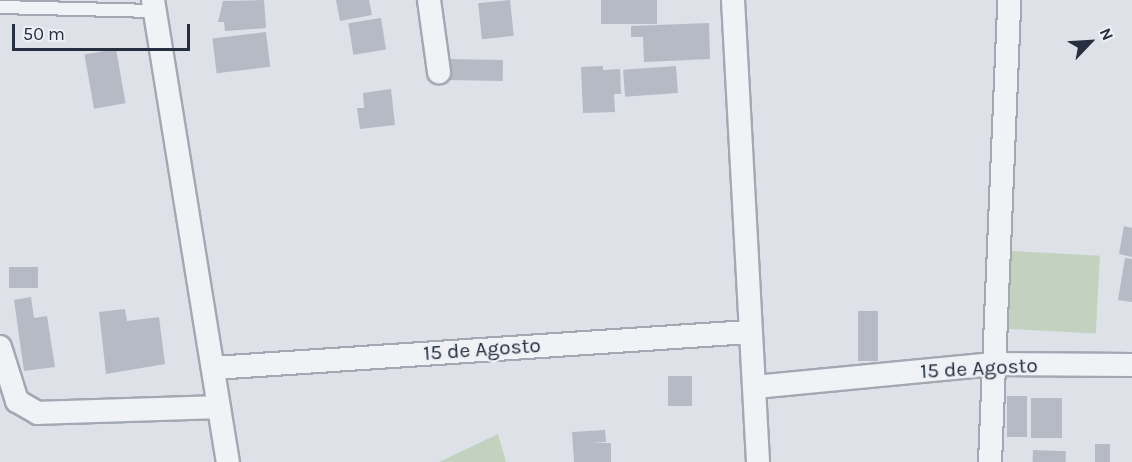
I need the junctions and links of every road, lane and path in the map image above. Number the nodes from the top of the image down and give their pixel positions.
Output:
1 (429, 0) edge
2 (733, 0) edge
3 (1009, 0) edge
4 (154, 6) edge
5 (0, 7) edge
6 (439, 72) dead end
7 (749, 332) junction
8 (0, 347) edge
9 (994, 364) junction
10 (1132, 365) edge
11 (214, 368) junction
12 (755, 387) junction
13 (218, 407) junction
14 (228, 462) edge
15 (758, 462) edge
16 (990, 462) edge

1 - 6 street
2 - 7 street
3 - 9 street
4 - 5 lane
4 - 11 street
7 - 11 street, 15 de Agosto
7 - 12 street
8 - 13 street
9 - 10 street, 15 de Agosto
9 - 12 street, 15 de Agosto
9 - 16 street
11 - 13 street
12 - 15 street
13 - 14 street

